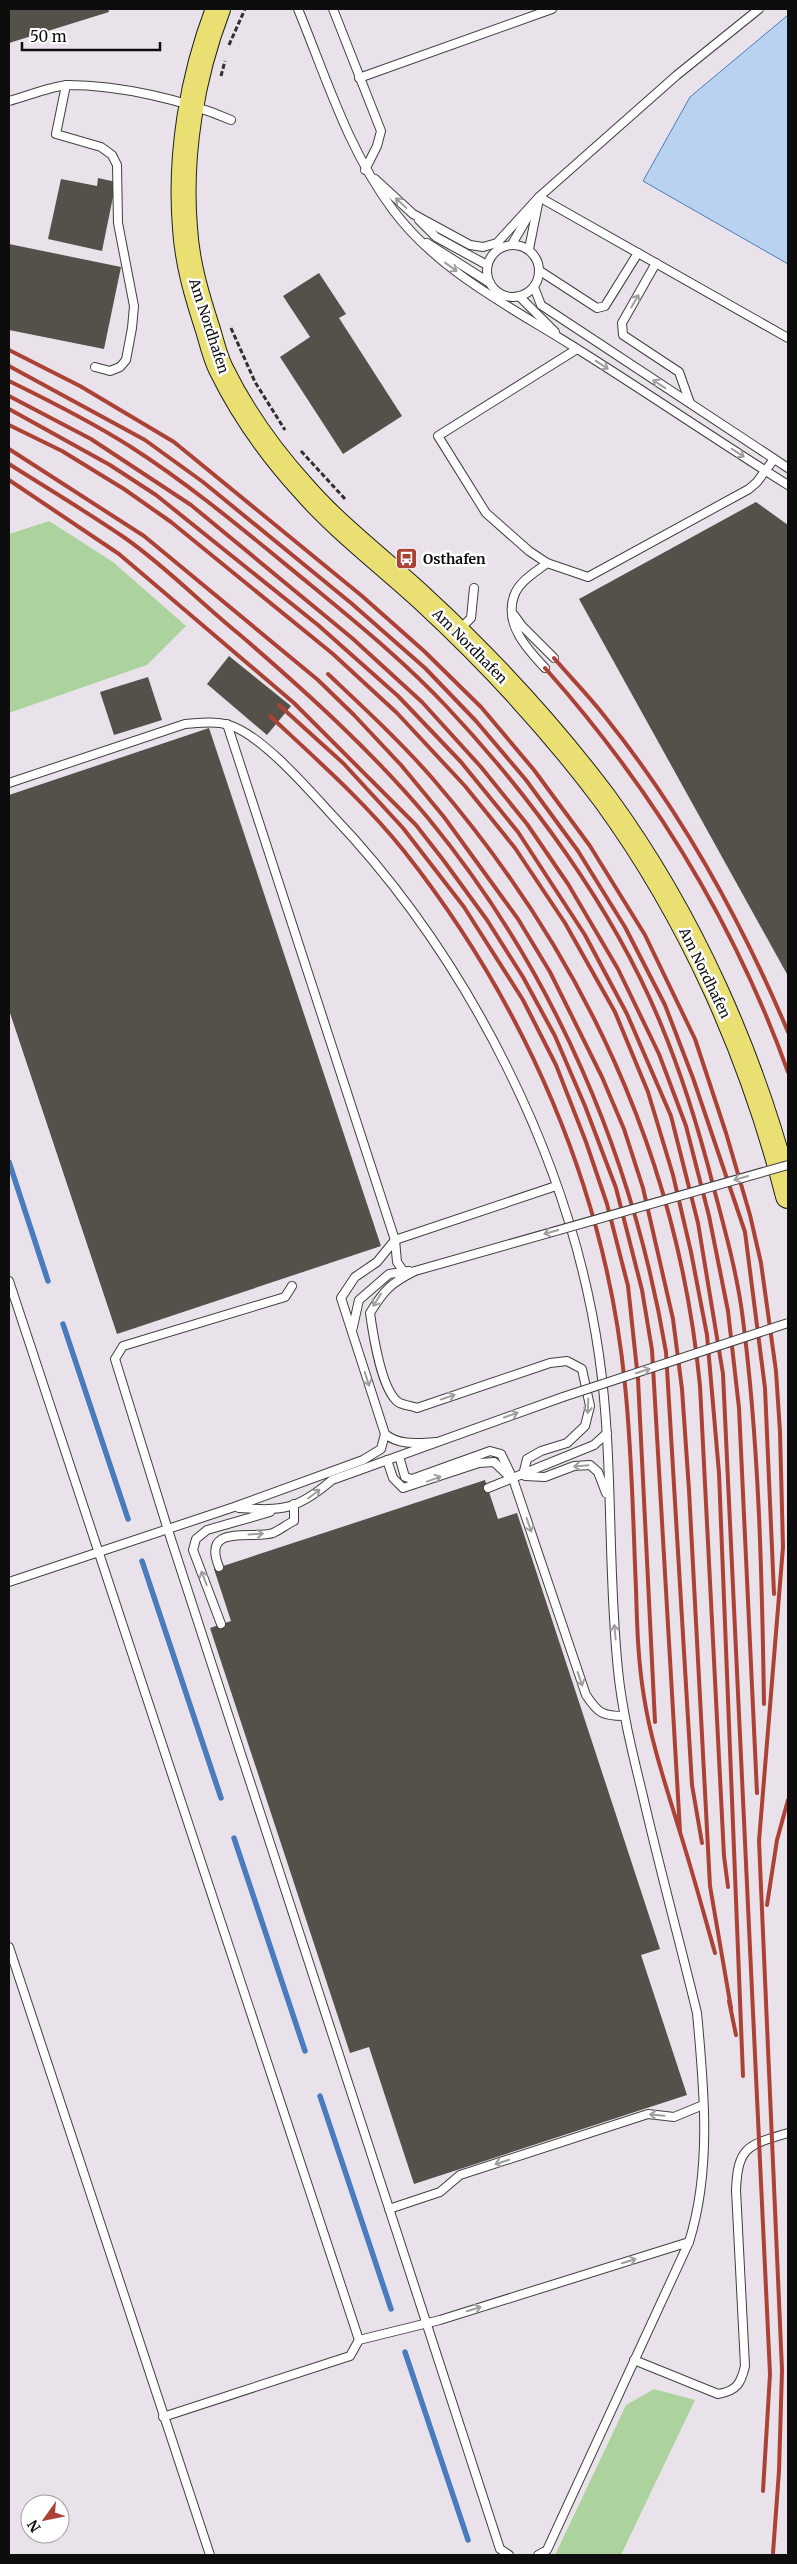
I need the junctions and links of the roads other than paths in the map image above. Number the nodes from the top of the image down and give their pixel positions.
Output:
1 (218, 9) edge
2 (298, 9) edge
3 (333, 9) edge
4 (552, 9) edge
5 (759, 9) edge
6 (359, 78) junction
7 (66, 85) junction
8 (9, 101) edge
9 (191, 106) junction
10 (231, 120) dead end
11 (365, 170) junction
12 (539, 197) junction
13 (413, 214) junction
14 (415, 235) junction
15 (512, 244) junction
16 (528, 249) junction
17 (638, 253) junction
18 (656, 264) junction
19 (487, 265) junction
20 (540, 271) junction
21 (490, 283) junction
22 (534, 287) junction
23 (519, 296) junction
24 (788, 338) edge
25 (563, 340) junction
26 (577, 348) junction
27 (95, 367) dead end
28 (690, 403) junction
29 (774, 459) junction
30 (788, 468) edge
31 (766, 471) junction
32 (788, 485) edge
33 (547, 563) junction
34 (474, 588) dead end
35 (512, 611) junction
36 (456, 632) junction
37 (554, 658) dead end
38 (544, 668) dead end
39 (227, 724) junction
40 (9, 783) edge
41 (788, 1165) edge
42 (556, 1186) junction
43 (788, 1196) edge
44 (395, 1240) junction
45 (415, 1270) junction
46 (404, 1272) junction
47 (9, 1281) edge
48 (292, 1286) dead end
49 (788, 1323) edge
50 (352, 1333) junction
51 (607, 1433) junction
52 (385, 1434) junction
53 (436, 1442) junction
54 (399, 1456) junction
55 (387, 1460) junction
56 (523, 1475) junction
57 (513, 1479) junction
58 (488, 1488) dead end
59 (608, 1499) junction
60 (294, 1504) junction
61 (234, 1508) junction
62 (276, 1510) junction
63 (168, 1530) junction
64 (96, 1552) junction
65 (219, 1567) dead end
66 (9, 1582) edge
67 (221, 1624) dead end
68 (624, 1716) junction
69 (9, 1947) edge
70 (703, 2105) junction
71 (788, 2133) edge
72 (390, 2209) junction
73 (689, 2242) junction
74 (427, 2324) junction
75 (359, 2340) junction
76 (634, 2360) junction
77 (163, 2417) junction
78 (546, 2552) edge
79 (210, 2555) edge
80 (508, 2555) edge
81 (538, 2555) edge

1 - 9 main road, Am Nordhafen
2 - 11 lane
3 - 6 lane
4 - 6 lane
5 - 12 lane
6 - 11 lane
7 - 8 lane
7 - 9 lane
7 - 27 lane
9 - 10 lane
9 - 36 main road, Am Nordhafen
13 -> 11 lane
11 - 14 lane
12 - 13 lane
12 - 15 lane
12 - 16 lane
12 - 17 lane
13 - 19 lane
14 - 21 lane
14 -> 25 lane
15 - 16 lane
15 - 19 lane
16 - 20 lane
17 - 18 lane
17 - 20 lane
18 - 24 lane
28 -> 18 lane
19 - 21 lane
20 - 22 lane
21 - 23 lane
22 - 23 lane
28 -> 22 lane
23 - 25 lane
25 - 26 lane
26 -> 31 lane
26 - 33 lane
28 - 29 lane
29 - 30 lane
29 - 31 lane
31 - 32 lane
31 - 33 lane
33 - 35 lane
34 - 36 lane
35 - 37 lane
35 - 38 lane
36 - 43 main road, Am Nordhafen
39 - 40 lane
39 - 42 lane
39 - 44 lane
41 -> 45 lane, bridge
42 - 44 lane
42 - 51 lane
44 - 46 lane
44 - 50 lane
45 - 46 lane
45 -> 56 lane
46 - 50 lane
47 - 64 lane
48 - 63 lane
53 -> 49 lane, bridge
50 -> 52 lane
51 - 56 lane
51 - 59 lane
52 - 53 lane
52 - 61 lane
53 - 54 lane
54 - 55 lane
54 - 57 lane
55 -> 57 lane
60 -> 55 lane
56 - 57 lane
59 -> 56 lane
57 - 58 lane
57 -> 68 lane
68 -> 59 lane
60 - 62 lane
65 -> 60 lane
61 - 62 lane
61 - 63 lane
67 -> 62 lane
63 - 64 lane
63 - 72 lane
64 - 66 lane
64 - 75 lane
68 - 70 lane
69 - 77 lane
70 -> 72 lane
70 - 73 lane
71 - 76 lane
72 - 74 lane
74 -> 73 lane
73 - 76 lane
74 - 75 lane
74 - 80 lane
75 - 77 lane
76 - 78 lane
77 - 79 lane
78 - 81 lane

